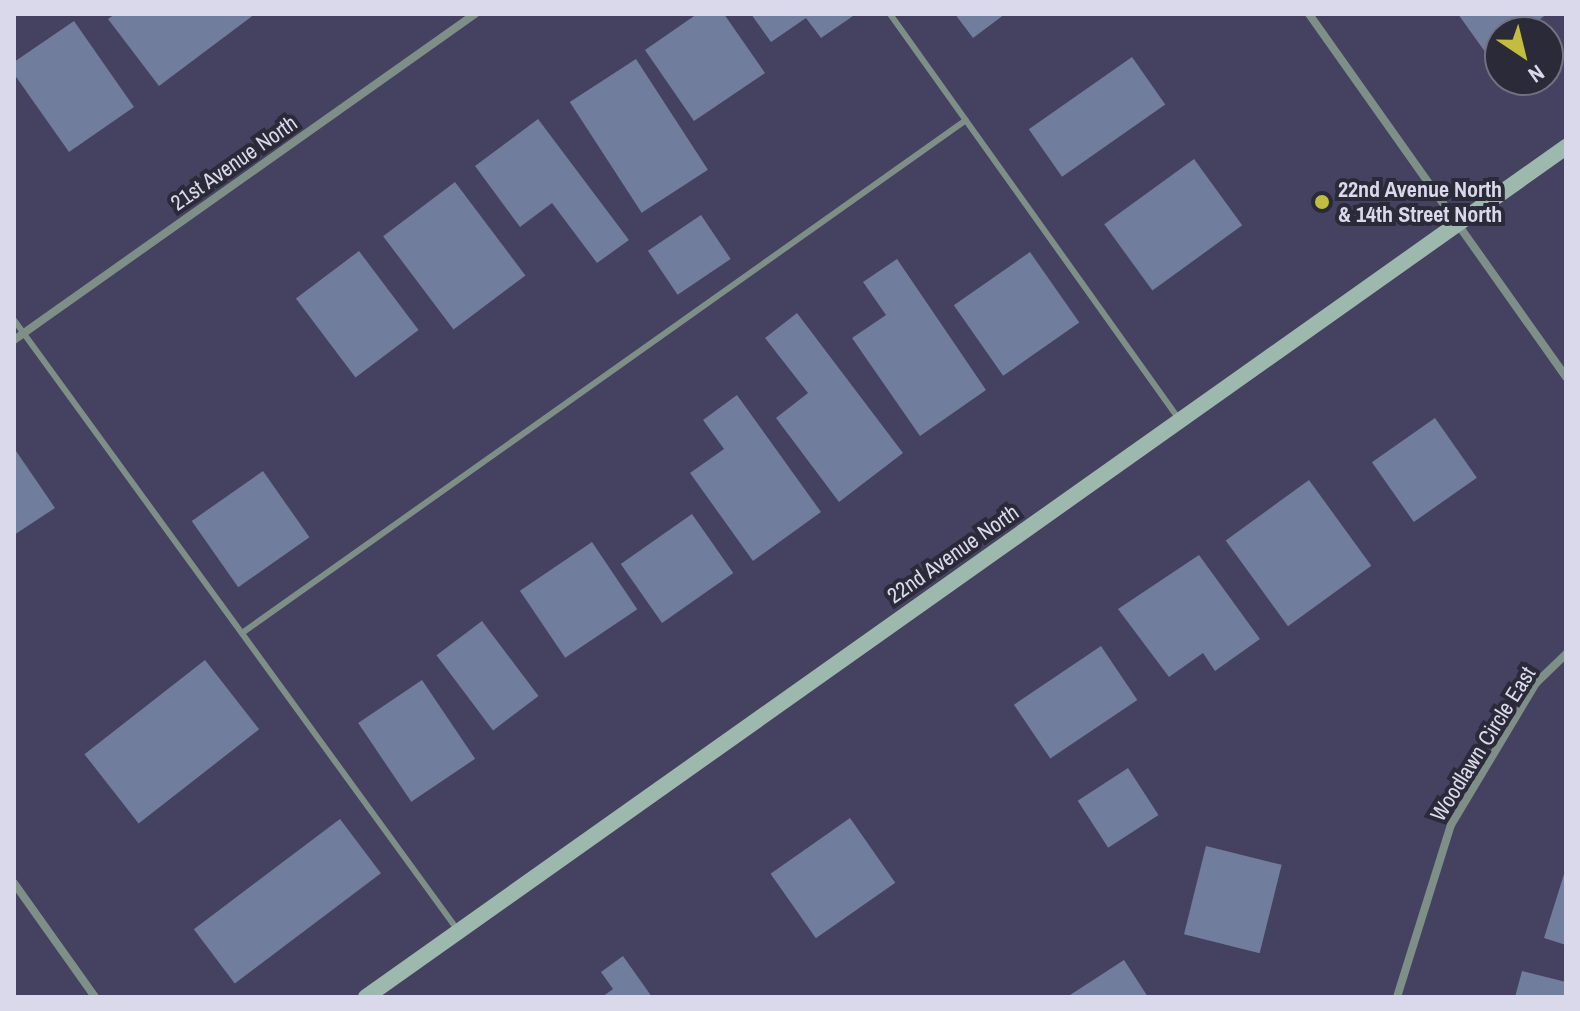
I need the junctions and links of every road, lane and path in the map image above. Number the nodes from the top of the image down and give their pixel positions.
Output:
1 (475, 14) edge
2 (890, 14) edge
3 (1309, 14) edge
4 (966, 120) junction
5 (1566, 147) edge
6 (1458, 224) junction
7 (14, 320) edge
8 (24, 334) junction
9 (14, 340) edge
10 (1566, 377) edge
11 (1180, 420) junction
12 (242, 633) junction
13 (1566, 654) edge
14 (14, 883) edge
15 (459, 931) junction
16 (95, 997) edge
17 (366, 997) edge
18 (1397, 997) edge

1 - 8 street, 21st Avenue North
2 - 4 lane
3 - 6 street
4 - 11 lane
4 - 12 lane
5 - 6 main road, 22nd Avenue North
6 - 10 street
6 - 11 main road, 22nd Avenue North
7 - 8 lane
8 - 9 street, 21st Avenue North
8 - 12 lane
11 - 15 main road, 22nd Avenue North
12 - 15 lane
13 - 18 street, Woodlawn Circle East
14 - 16 street
15 - 17 main road, 22nd Avenue North

